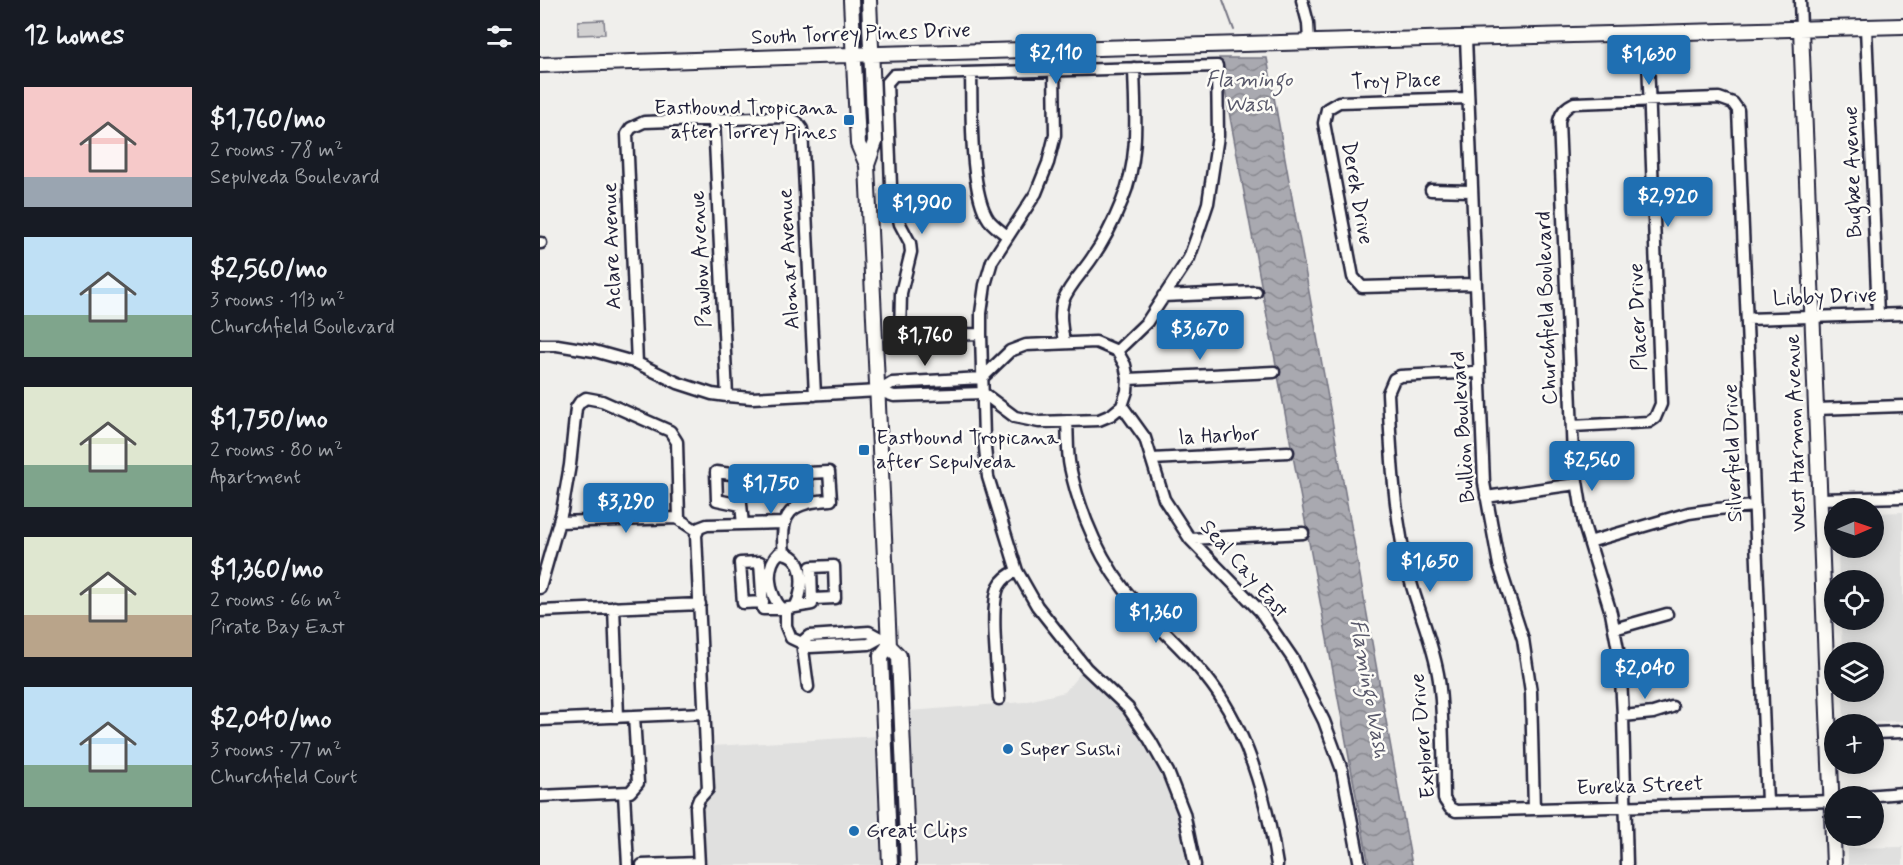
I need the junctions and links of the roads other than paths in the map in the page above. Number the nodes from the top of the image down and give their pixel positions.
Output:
1 (851, 0) edge
2 (869, 0) edge
3 (1302, 0) edge
4 (1800, 0) edge
5 (1903, 26) edge
6 (1866, 27) junction
7 (1801, 29) junction
8 (1647, 33) junction
9 (1466, 38) junction
10 (1309, 42) junction
11 (871, 54) junction
12 (854, 55) junction
13 (540, 65) edge
14 (1134, 68) junction
15 (1054, 70) junction
16 (971, 73) junction
17 (1467, 98) junction
18 (1649, 100) junction
19 (1327, 109) joint
20 (714, 120) junction
21 (867, 165) junction
22 (1431, 190) dead end
23 (1471, 191) junction
24 (1006, 236) junction
25 (1474, 284) junction
26 (1256, 292) dead end
27 (1163, 296) junction
28 (1903, 314) edge
29 (1878, 315) junction
30 (1813, 317) junction
31 (1747, 319) junction
32 (981, 334) junction
33 (1064, 342) junction
34 (540, 345) edge
35 (1118, 351) junction
36 (637, 363) junction
37 (1274, 372) dead end
38 (1478, 372) junction
39 (1128, 379) junction
40 (982, 386) junction
41 (879, 391) junction
42 (815, 395) junction
43 (727, 396) junction
44 (1122, 406) junction
45 (1903, 406) edge
46 (1816, 409) junction
47 (1067, 421) junction
48 (1572, 426) junction
49 (1288, 452) dead end
50 (1152, 459) junction
51 (1576, 484) junction
52 (1903, 497) edge
53 (1486, 498) junction
54 (1820, 499) junction
55 (808, 502) dead end
56 (741, 505) dead end
57 (1755, 506) junction
58 (679, 519) junction
59 (559, 522) junction
60 (783, 523) junction
61 (743, 524) junction
62 (698, 531) junction
63 (1303, 533) dead end
64 (1190, 540) junction
65 (1589, 542) junction
66 (784, 553) junction
67 (1017, 571) junction
68 (540, 588) edge
69 (813, 599) dead end
70 (763, 602) dead end
71 (700, 604) junction
72 (614, 607) junction
73 (787, 609) junction
74 (540, 611) edge
75 (1667, 614) dead end
76 (1614, 629) junction
77 (886, 641) junction
78 (802, 642) junction
79 (808, 687) dead end
80 (883, 694) junction
81 (999, 699) dead end
82 (1672, 707) dead end
83 (705, 713) junction
84 (1831, 714) edge
85 (634, 716) junction
86 (1623, 716) junction
87 (618, 717) junction
88 (540, 720) edge
89 (1903, 732) edge
90 (1884, 733) edge
91 (904, 766) junction
92 (624, 793) junction
93 (1903, 793) edge
94 (1884, 794) edge
95 (540, 796) edge
96 (1824, 801) edge
97 (1767, 802) junction
98 (1625, 806) junction
99 (1450, 808) joint
100 (1534, 809) junction
101 (1834, 846) edge
102 (698, 864) edge
103 (628, 865) edge
104 (642, 865) edge
105 (890, 865) edge
106 (908, 865) edge
107 (1195, 865) edge
108 (1277, 865) edge
109 (1360, 865) edge
110 (1627, 865) edge
111 (1834, 865) edge

1 - 12 main road
2 - 11 main road
3 - 10 street
4 - 7 street, West Harmon Avenue
5 - 6 main road, South Torrey Pines Drive
6 - 7 main road, South Torrey Pines Drive
6 - 29 street, Bugbee Avenue
7 - 8 main road, South Torrey Pines Drive
7 - 30 main road, West Harmon Avenue
8 - 9 main road, South Torrey Pines Drive
8 - 18 street, Placer Drive
9 - 10 main road, South Torrey Pines Drive
9 - 17 street, Bullion Boulevard
10 - 11 main road, South Torrey Pines Drive
11 - 12 main road, South Torrey Pines Drive
11 - 21 main road
12 - 13 main road, South Torrey Pines Drive
12 - 21 main road
14 - 15 street
14 - 27 street
14 - 33 street
15 - 16 street
15 - 24 street
16 - 24 street
16 - 32 street
17 - 19 street, Troy Place
17 - 23 street, Bullion Boulevard
18 - 31 street, Silverfield Drive
18 - 48 street, Placer Drive
18 - 48 street, Churchfield Boulevard
19 - 25 street, Derek Drive
20 - 36 street, Aclare Avenue
20 - 42 street, Alomar Avenue
20 - 43 street, Pawlow Avenue
21 - 41 main road
22 - 23 street
23 - 25 street, Bullion Boulevard
24 - 32 street
25 - 38 street, Bullion Boulevard
26 - 27 street
27 - 35 street
28 - 29 street, Libby Drive
29 - 30 street, Libby Drive
30 - 31 street, Libby Drive
30 - 46 main road, West Harmon Avenue
31 - 57 street, Silverfield Drive
32 - 40 street
33 - 35 street
33 - 40 street
34 - 36 street
35 - 39 street
36 - 43 street
37 - 39 street
38 - 53 street, Bullion Boulevard
38 - 99 street, Explorer Drive
39 - 44 street
40 - 41 street
40 - 47 street
40 - 67 street
41 - 42 street
41 - 77 main road
42 - 43 street
44 - 47 street
44 - 50 street, Seal Cay East
45 - 46 street
46 - 54 main road, West Harmon Avenue
47 - 108 street
48 - 51 street, Churchfield Boulevard
49 - 50 street, la Harbor
50 - 64 street, Seal Cay East
51 - 53 street
51 - 65 street, Churchfield Boulevard
52 - 54 street
53 - 100 street, Bullion Boulevard
54 - 84 main road, West Harmon Avenue
55 - 60 street
56 - 61 street
57 - 65 street
57 - 97 street, Silverfield Drive
58 - 59 street
58 - 59 street
58 - 62 street
59 - 68 street
60 - 61 street
60 - 66 street
61 - 62 street
62 - 71 street
63 - 64 street
64 - 109 street, Seal Cay East
65 - 76 street, Churchfield Boulevard
66 - 73 street
66 - 73 street
67 - 81 street
67 - 107 street
69 - 73 street
70 - 73 street
71 - 72 street
71 - 83 street
72 - 74 street
72 - 87 street
73 - 78 street
75 - 76 street
76 - 86 street, Churchfield Boulevard
77 - 78 street
77 - 80 main road
77 - 91 main road
78 - 79 street
80 - 91 main road
80 - 105 main road
82 - 86 street
83 - 85 street
83 - 102 street
85 - 87 street
85 - 92 street
86 - 98 street, Churchfield Boulevard
87 - 88 street
89 - 90 street
91 - 106 main road
92 - 95 street
92 - 103 street
93 - 94 street
96 - 97 street, Eureka Street
97 - 98 street, Eureka Street
98 - 100 street, Eureka Street
98 - 110 street, Churchfield Boulevard
99 - 100 street, Eureka Street
101 - 111 main road, West Harmon Avenue
102 - 104 street

